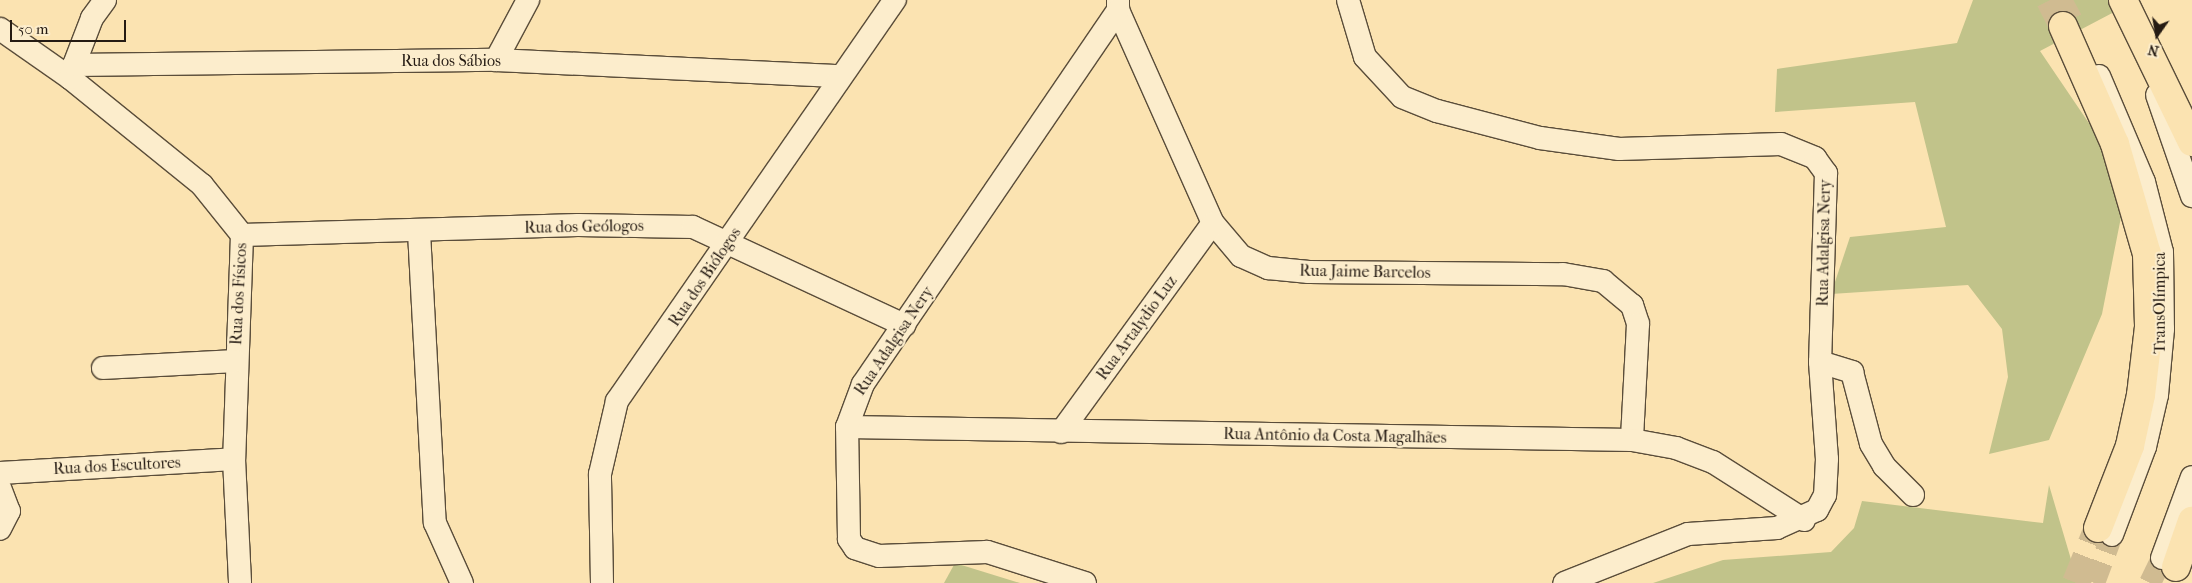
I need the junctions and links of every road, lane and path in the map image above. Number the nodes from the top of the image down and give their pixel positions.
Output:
1 (105, 0) edge
2 (528, 0) edge
3 (896, 0) edge
4 (1348, 0) edge
5 (2117, 3) edge
6 (1118, 5) edge
7 (2067, 23) tunnel mouth
8 (0, 29) edge
9 (496, 60) junction
10 (72, 72) junction
11 (841, 76) junction
12 (2192, 142) edge
13 (2192, 196) edge
14 (1213, 224) junction
15 (419, 232) junction
16 (242, 235) junction
17 (730, 241) junction
18 (904, 325) junction
19 (235, 361) junction
20 (1820, 362) junction
21 (103, 368) dead end
22 (847, 427) junction
23 (1061, 432) junction
24 (1632, 440) junction
25 (234, 459) junction
26 (0, 473) edge
27 (2192, 477) edge
28 (0, 488) edge
29 (1913, 495) dead end
30 (1804, 520) junction
31 (2192, 520) edge
32 (0, 529) edge
33 (2105, 531) tunnel mouth
34 (2169, 562) joint
35 (240, 583) edge
36 (462, 583) edge
37 (602, 583) edge
38 (1085, 583) edge
39 (1564, 583) edge

1 - 10 street
2 - 9 street
3 - 11 street, Rua dos Biólogos
4 - 20 street, Rua Adalgisa Nery
5 - 12 highway
5 - 13 street
6 - 14 street, Rua Jaime Barcelos
6 - 18 street, Rua Adalgisa Nery
7 - 33 highway, TransOlímpica
8 - 10 street, Rua dos Físicos
9 - 10 street, Rua dos Sábios
9 - 11 street, Rua dos Sábios
10 - 16 street, Rua dos Físicos
11 - 17 street, Rua dos Biólogos
14 - 23 street, Rua Artalydio Luz
14 - 24 street, Rua Jaime Barcelos
15 - 16 street, Rua dos Geólogos
15 - 17 street, Rua dos Geólogos
15 - 36 street
16 - 19 street, Rua dos Físicos
17 - 18 street, Rua dos Geólogos
17 - 37 street, Rua dos Biólogos
18 - 22 street, Rua Adalgisa Nery
19 - 21 street
19 - 25 street, Rua dos Físicos
20 - 29 street
20 - 30 street, Rua Adalgisa Nery
22 - 23 street, Rua Antônio da Costa Magalhães
22 - 38 street, Rua Adalgisa Nery
23 - 24 street, Rua Antônio da Costa Magalhães
24 - 30 street, Rua Antônio da Costa Magalhães
25 - 26 street, Rua dos Escultores
25 - 35 street, Rua dos Físicos
27 - 34 street
28 - 32 street
30 - 39 street
31 - 34 highway

